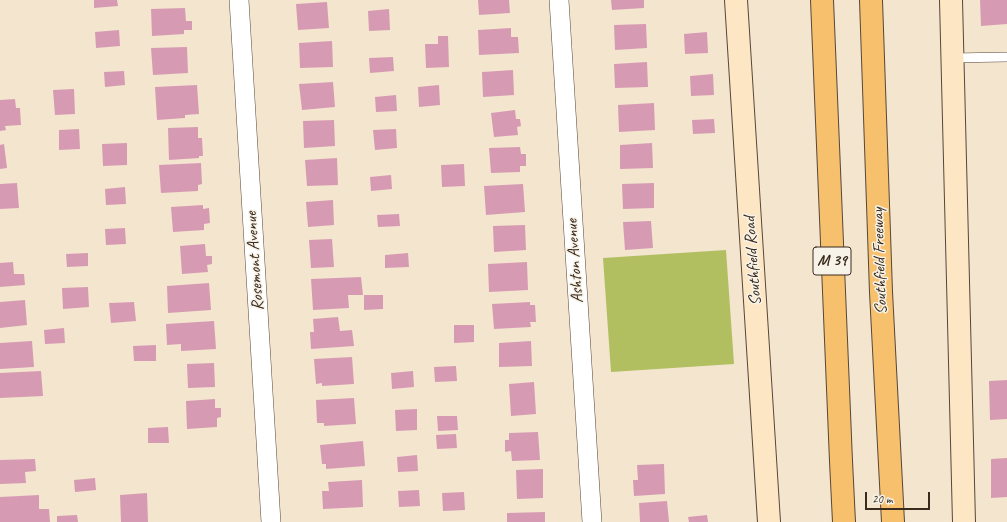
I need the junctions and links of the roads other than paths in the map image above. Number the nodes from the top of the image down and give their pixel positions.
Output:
1 (239, 0) edge
2 (559, 0) edge
3 (736, 0) edge
4 (822, 0) edge
5 (871, 0) edge
6 (951, 0) edge
7 (1007, 57) edge
8 (952, 58) junction
9 (271, 522) edge
10 (592, 522) edge
11 (769, 522) edge
12 (844, 522) edge
13 (893, 522) edge
14 (964, 522) edge

1 - 9 street, Rosemont Avenue
2 - 10 street, Ashton Avenue
3 - 11 main road, Southfield Road
4 - 12 highway, M 39
5 - 13 highway, Southfield Freeway
6 - 8 main road
7 - 8 lane
8 - 14 main road

